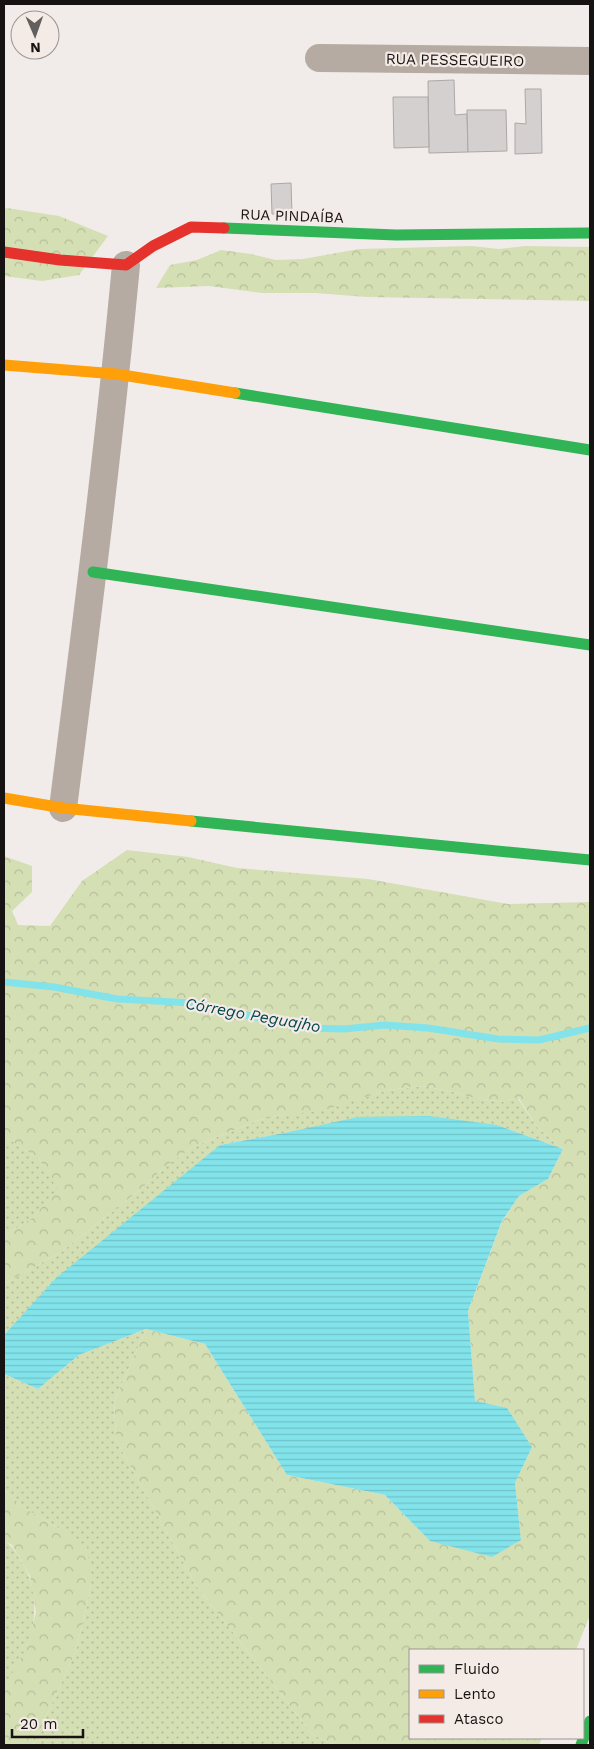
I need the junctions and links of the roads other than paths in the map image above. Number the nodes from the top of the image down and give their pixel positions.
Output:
1 (319, 58) dead end
2 (590, 62) edge
3 (590, 233) edge
4 (4, 252) edge
5 (126, 265) junction
6 (4, 365) edge
7 (116, 374) junction
8 (590, 450) edge
9 (93, 572) junction
10 (590, 645) edge
11 (4, 798) edge
12 (63, 808) junction
13 (590, 860) edge
14 (590, 1721) edge
15 (584, 1737) edge

1 - 2 street, RUA PESSEGUEIRO
3 - 5 street, RUA PINDAÍBA
4 - 5 street
5 - 7 street
6 - 7 street
7 - 8 street
7 - 9 street
9 - 10 street
9 - 12 street
11 - 12 street
12 - 13 street
14 - 15 street

